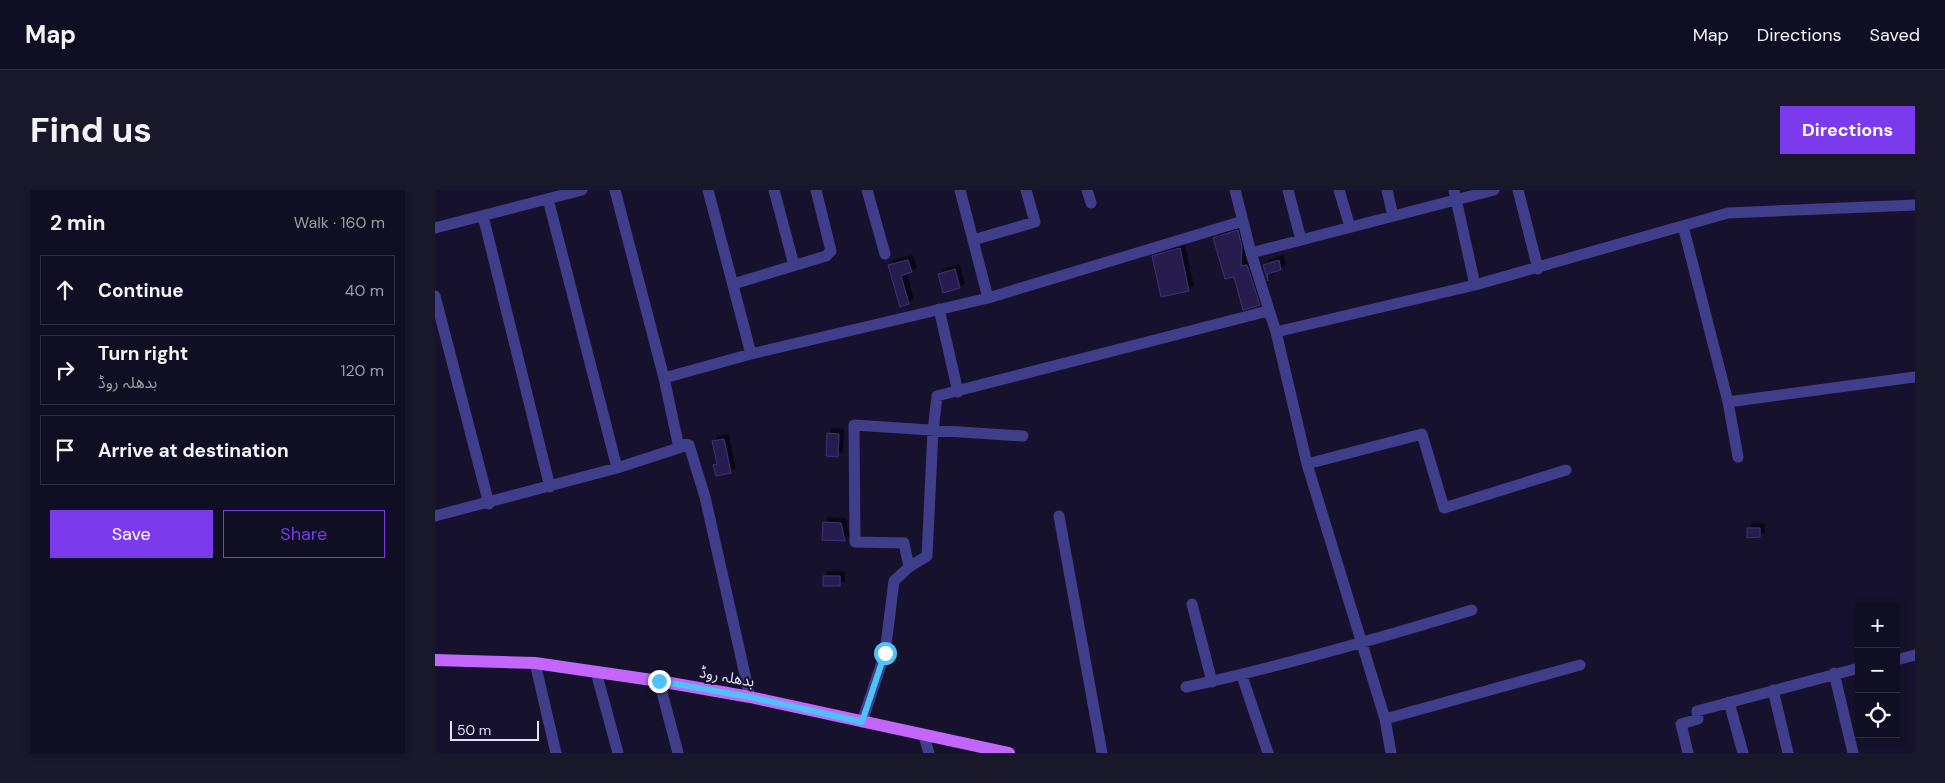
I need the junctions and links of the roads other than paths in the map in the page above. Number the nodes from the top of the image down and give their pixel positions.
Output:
1 (582, 190) edge
2 (615, 190) edge
3 (708, 190) edge
4 (774, 190) edge
5 (816, 190) edge
6 (867, 190) edge
7 (960, 190) edge
8 (1026, 190) edge
9 (1087, 190) edge
10 (1235, 190) edge
11 (1288, 190) edge
12 (1339, 190) edge
13 (1387, 190) edge
14 (1494, 190) edge
15 (1518, 190) edge
16 (1455, 195) edge
17 (548, 199) junction
18 (1091, 203) dead end
19 (1915, 205) edge
20 (483, 216) junction
21 (1393, 216) junction
22 (1243, 221) junction
23 (1683, 226) junction
24 (1350, 227) junction
25 (435, 228) edge
26 (973, 240) junction
27 (1301, 240) junction
28 (1251, 253) junction
29 (885, 254) dead end
30 (794, 265) junction
31 (1538, 268) junction
32 (733, 284) junction
33 (1475, 285) junction
34 (435, 296) edge
35 (988, 298) junction
36 (939, 309) junction
37 (1268, 311) junction
38 (1276, 332) junction
39 (751, 354) junction
40 (1915, 377) edge
41 (664, 378) junction
42 (958, 392) junction
43 (1728, 402) junction
44 (933, 431) junction
45 (1023, 436) dead end
46 (689, 445) junction
47 (1738, 457) dead end
48 (1307, 464) junction
49 (617, 468) junction
50 (1566, 470) dead end
51 (550, 487) junction
52 (489, 504) junction
53 (435, 516) edge
54 (1059, 516) dead end
55 (909, 567) junction
56 (1192, 604) dead end
57 (1472, 610) dead end
58 (1362, 644) junction
59 (1915, 655) edge
60 (1900, 659) edge
61 (435, 660) edge
62 (535, 663) junction
63 (1580, 664) dead end
64 (1855, 669) edge
65 (596, 672) junction
66 (1834, 673) junction
67 (1242, 676) junction
68 (659, 681) junction
69 (1212, 682) junction
70 (1186, 687) dead end
71 (1773, 690) junction
72 (750, 697) junction
73 (1729, 702) junction
74 (1385, 719) junction
75 (862, 722) junction
76 (925, 736) junction
77 (556, 753) edge
78 (618, 753) edge
79 (677, 753) edge
80 (929, 753) edge
81 (1009, 753) edge
82 (1102, 753) edge
83 (1268, 753) edge
84 (1391, 753) edge
85 (1689, 753) edge
86 (1743, 753) edge
87 (1788, 753) edge
88 (1853, 753) edge

1 - 17 street
2 - 41 street
3 - 32 street
4 - 30 street
5 - 30 street
6 - 29 street
7 - 26 street
8 - 26 street
9 - 18 street
10 - 22 street
11 - 27 street
12 - 24 street
13 - 21 street
14 - 16 street
15 - 31 street
16 - 21 street
16 - 33 street
17 - 20 street
17 - 49 street
19 - 23 street
20 - 25 street
20 - 51 street
21 - 24 street
22 - 28 street
22 - 35 street
23 - 31 street
23 - 43 street
24 - 27 street
26 - 35 street
27 - 28 street
28 - 37 street
30 - 32 street
31 - 33 street
32 - 39 street
33 - 38 street
34 - 52 street
35 - 36 street
36 - 39 street
36 - 42 street
37 - 38 street
37 - 42 street
38 - 48 street
39 - 41 street
40 - 43 street
41 - 46 street
42 - 44 street
43 - 47 street
44 - 45 street
44 - 55 street
44 - 55 street
46 - 49 street
46 - 72 street
48 - 50 street
48 - 58 street
49 - 51 street
51 - 52 street
52 - 53 street
54 - 82 street
55 - 75 street
56 - 69 street
57 - 58 street
58 - 67 street
58 - 74 street
59 - 60 street
61 - 62 main road, بدھلہ روڈ
62 - 65 main road, بدھلہ روڈ
62 - 77 street
63 - 74 street
64 - 66 street
65 - 68 main road, بدھلہ روڈ
65 - 78 street
66 - 71 street
66 - 88 street
67 - 69 street
67 - 83 street
68 - 72 main road, بدھلہ روڈ
68 - 79 street
69 - 70 street
71 - 73 street
71 - 87 street
72 - 75 main road, بدھلہ روڈ
73 - 85 street
73 - 86 street
74 - 84 street
75 - 76 main road, بدھلہ روڈ
76 - 80 street
76 - 81 main road, بدھلہ روڈ

